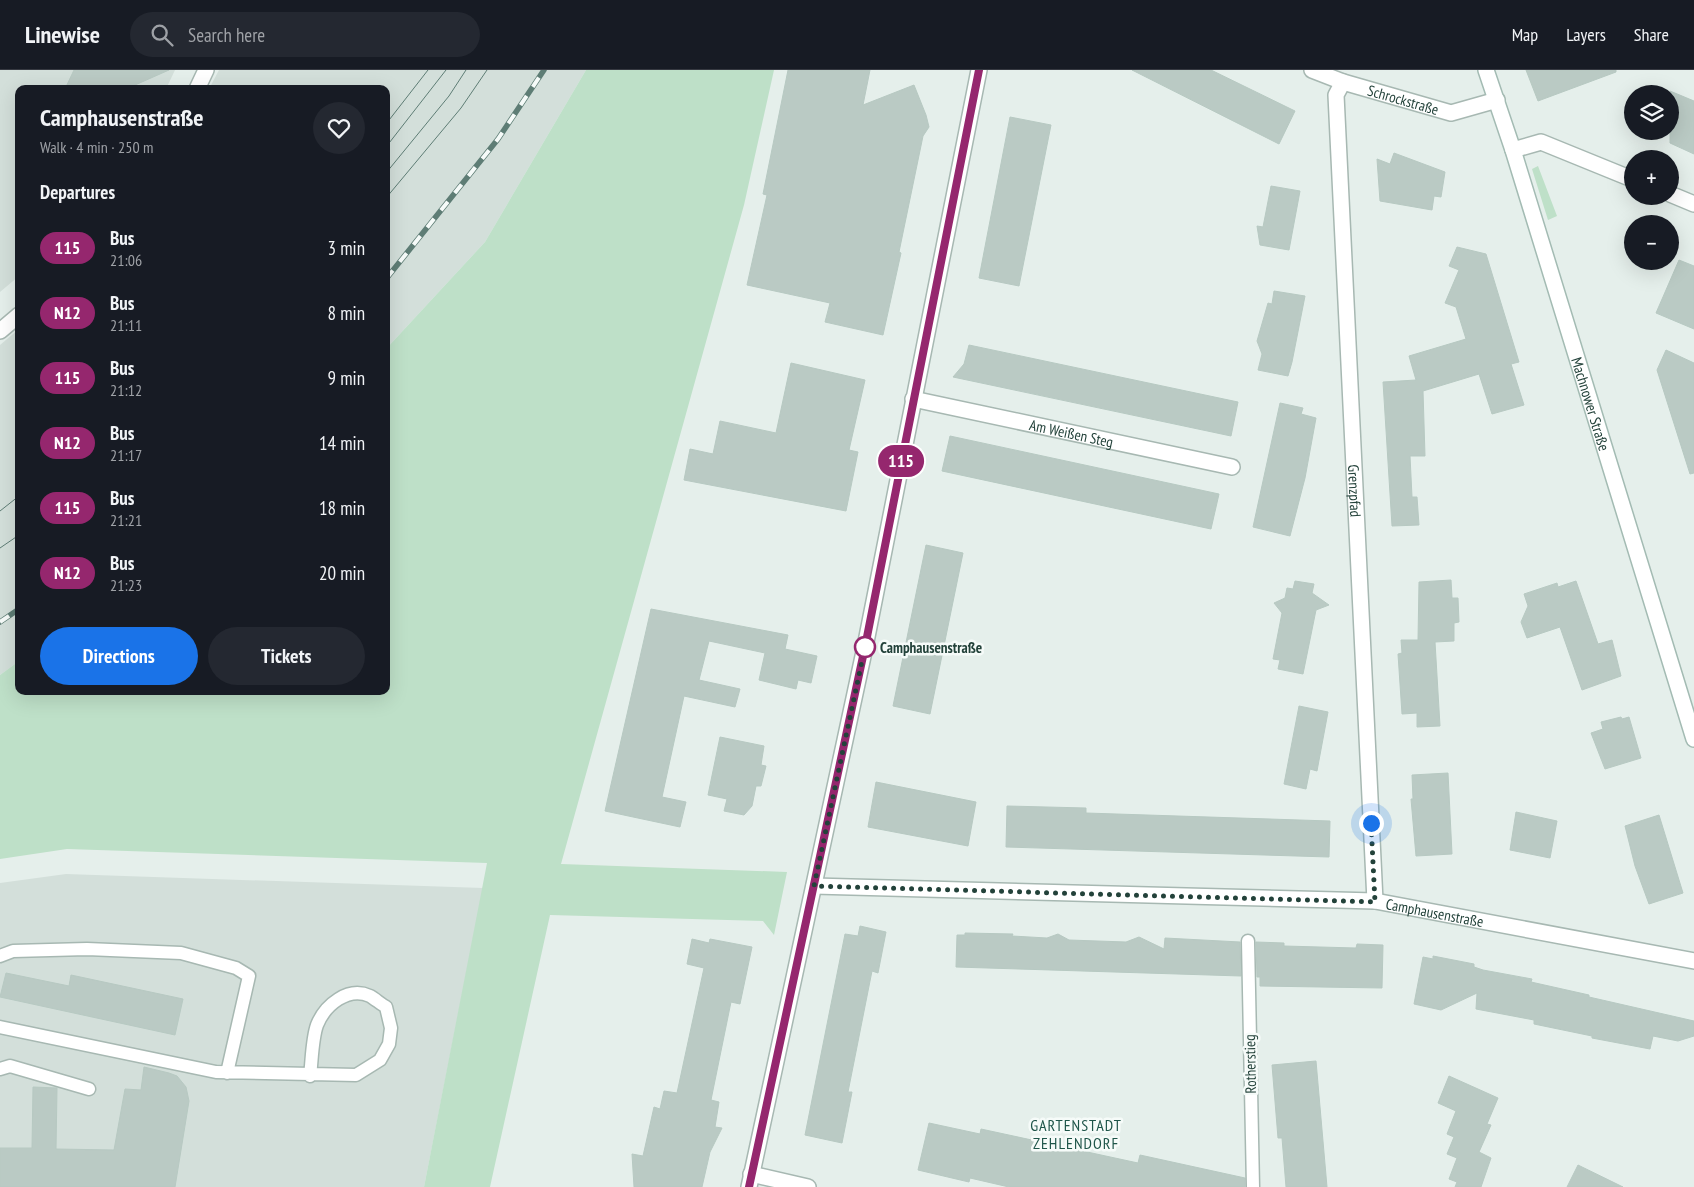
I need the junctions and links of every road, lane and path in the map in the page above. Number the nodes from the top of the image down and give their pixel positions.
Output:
1 (206, 70) edge
2 (979, 70) edge
3 (1312, 70) edge
4 (1486, 70) edge
5 (1343, 82) junction
6 (199, 85) edge
7 (1497, 100) junction
8 (1513, 150) junction
9 (1624, 176) edge
10 (1679, 198) edge
11 (1694, 204) edge
12 (15, 318) edge
13 (0, 331) edge
14 (913, 399) junction
15 (1232, 467) dead end
16 (1694, 739) edge
17 (814, 886) junction
18 (1375, 902) junction
19 (1248, 942) dead end
20 (0, 956) edge
21 (1694, 961) edge
22 (0, 1027) edge
23 (0, 1069) edge
24 (227, 1073) junction
25 (310, 1076) junction
26 (89, 1089) dead end
27 (750, 1180) edge
28 (808, 1187) edge
29 (1253, 1187) edge

1 - 6 street
2 - 14 street
3 - 5 street, Schrockstraße
4 - 7 street, Machnower Straße
5 - 7 street, Schrockstraße
5 - 18 street, Grenzpfad
7 - 8 street, Machnower Straße
8 - 9 street
8 - 16 street, Machnower Straße
10 - 11 street
12 - 13 street
14 - 15 street, Am Weißen Steg
14 - 17 street
17 - 18 street, Camphausenstraße
17 - 27 street
18 - 21 street, Camphausenstraße
19 - 29 lane, Rotherstieg
20 - 24 lane
22 - 24 lane
23 - 26 lane
24 - 25 lane
25 - 25 lane
27 - 28 street

